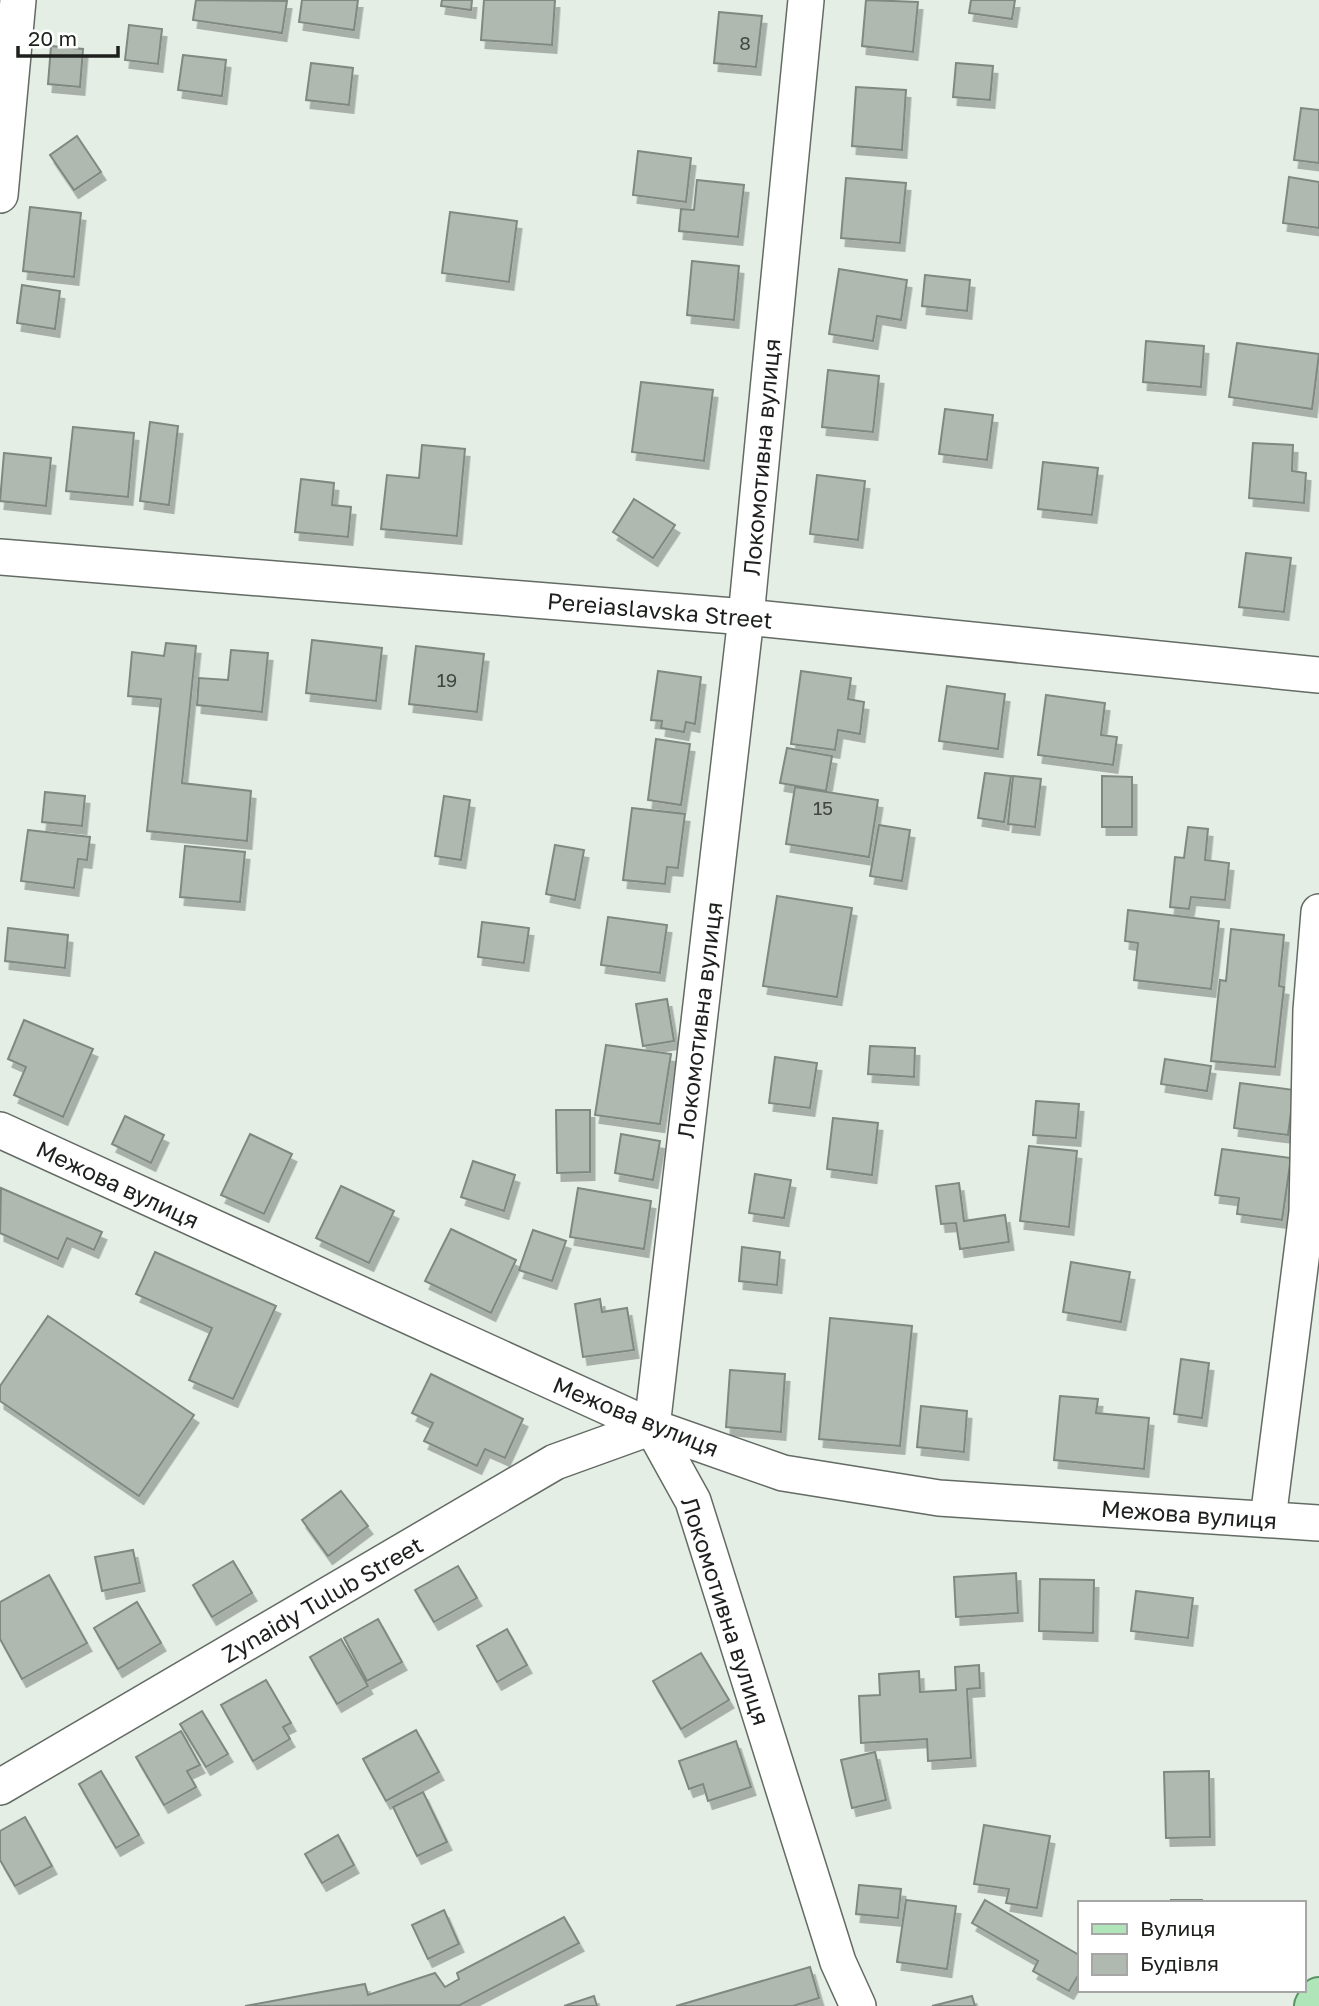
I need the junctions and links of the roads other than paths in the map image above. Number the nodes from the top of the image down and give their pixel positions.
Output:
1 (18, 0) edge
2 (806, 0) edge
3 (0, 195) edge
4 (0, 557) edge
5 (746, 617) junction
6 (1319, 675) edge
7 (1319, 912) edge
8 (0, 1129) edge
9 (652, 1427) junction
10 (1268, 1519) junction
11 (1319, 1523) edge
12 (0, 1787) edge
13 (1319, 1997) edge
14 (858, 2006) edge
15 (1314, 2006) edge

1 - 3 street
2 - 5 street, Локомотивна вулиця
4 - 5 street, Pereiaslavska Street
5 - 6 street, Pereiaslavska Street
5 - 9 street, Локомотивна вулиця
7 - 10 street
8 - 9 street, Межова вулиця
9 - 10 street, Межова вулиця
9 - 12 street, Zynaidy Tulub Street
9 - 14 street, Локомотивна вулиця
10 - 11 street, Межова вулиця
13 - 15 main road

